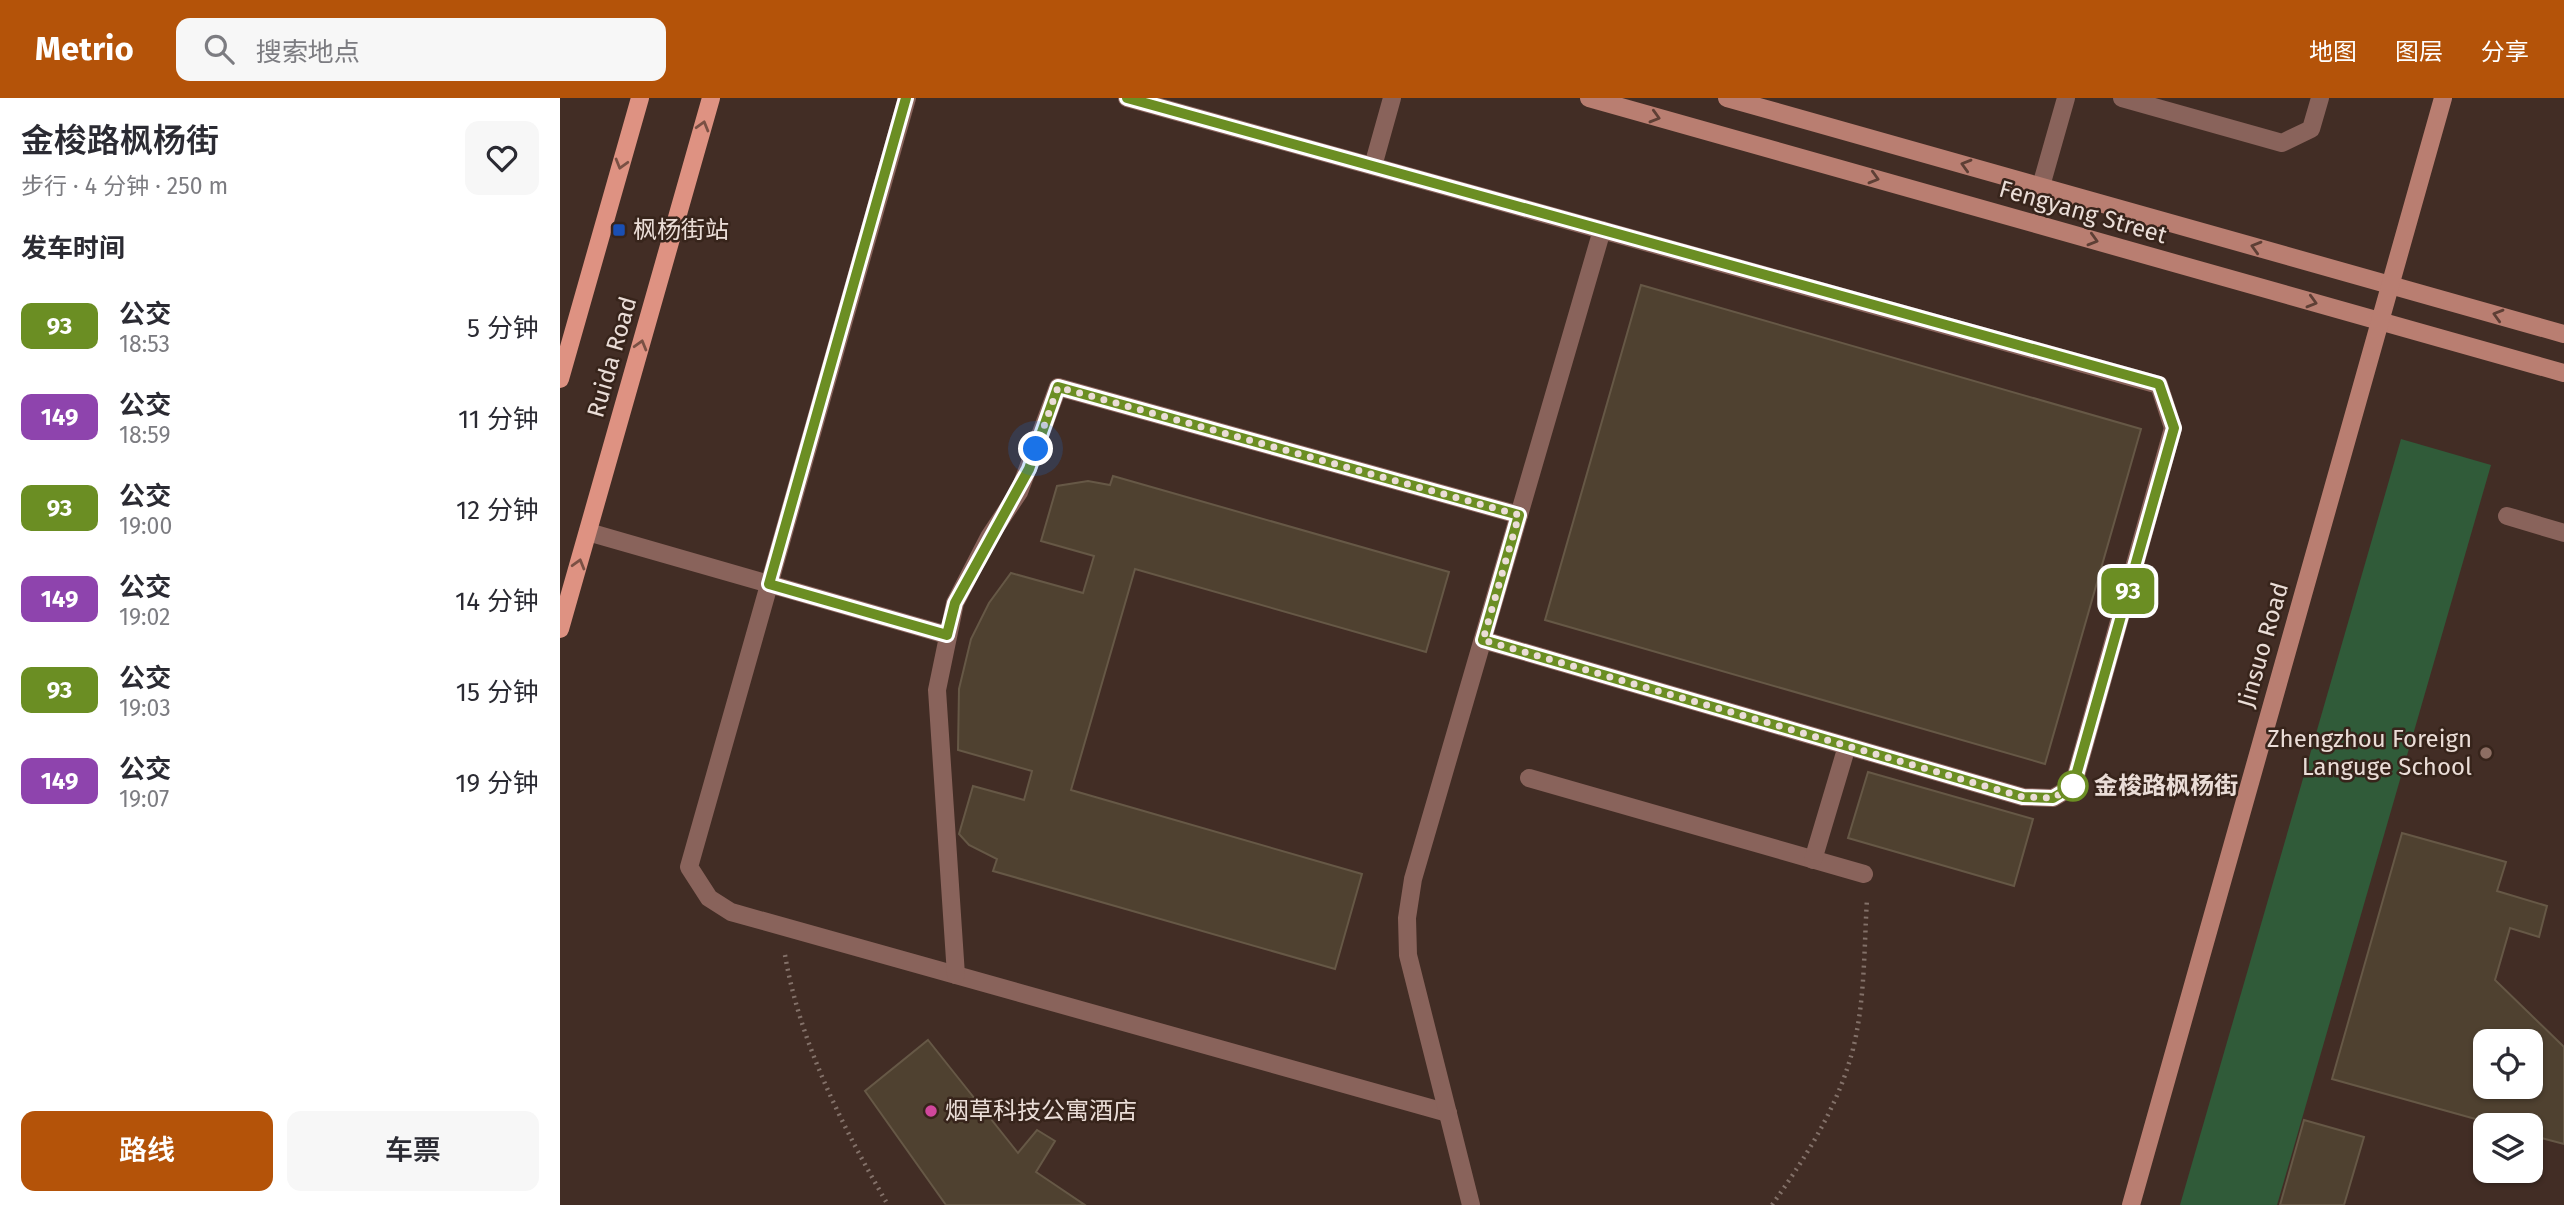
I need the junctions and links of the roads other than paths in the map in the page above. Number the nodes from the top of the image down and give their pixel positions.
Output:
1 (640, 98) edge
2 (711, 98) edge
3 (906, 98) edge
4 (1127, 98) edge
5 (1392, 98) edge
6 (1590, 98) edge
7 (1727, 98) edge
8 (2066, 98) edge
9 (2122, 98) edge
10 (2320, 98) edge
11 (2443, 98) edge
12 (1373, 166) junction
13 (2041, 186) junction
14 (1602, 230) junction
15 (2390, 285) junction
16 (2380, 321) junction
17 (2564, 334) edge
18 (2564, 373) edge
19 (560, 379) edge
20 (1519, 515) junction
21 (2507, 516) dead end
22 (587, 532) junction
23 (2564, 533) edge
24 (769, 584) junction
25 (560, 629) edge
26 (947, 635) junction
27 (1483, 640) junction
28 (1847, 746) junction
29 (1529, 778) dead end
30 (1813, 860) junction
31 (1864, 874) road end
32 (956, 975) junction
33 (1448, 1113) junction
34 (1471, 1205) edge
35 (2131, 1205) edge

1 -> 19 main road, Ruida Road
22 -> 2 main road, Ruida Road
3 - 24 lane
4 - 12 lane
5 - 12 lane
6 -> 16 street, Fengyang Street
13 -> 7 street, Fengyang Street
8 - 13 lane
9 - 10 lane
11 - 15 street, Jinsuo Road
12 - 14 lane
15 -> 13 street, Fengyang Street
14 - 20 lane
14 - 28 lane
15 - 16 street, Jinsuo Road
17 -> 15 street, Fengyang Street
16 - 18 street, Fengyang Street
16 - 35 street, Jinsuo Road
20 - 26 lane
20 - 27 lane
21 - 23 lane
22 - 24 lane
25 -> 22 main road, Ruida Road
24 - 26 lane
24 - 32 lane
26 - 32 lane
27 - 28 lane
27 - 33 lane
28 - 30 lane
29 - 30 lane
30 - 31 lane
32 - 33 lane
33 - 34 lane

